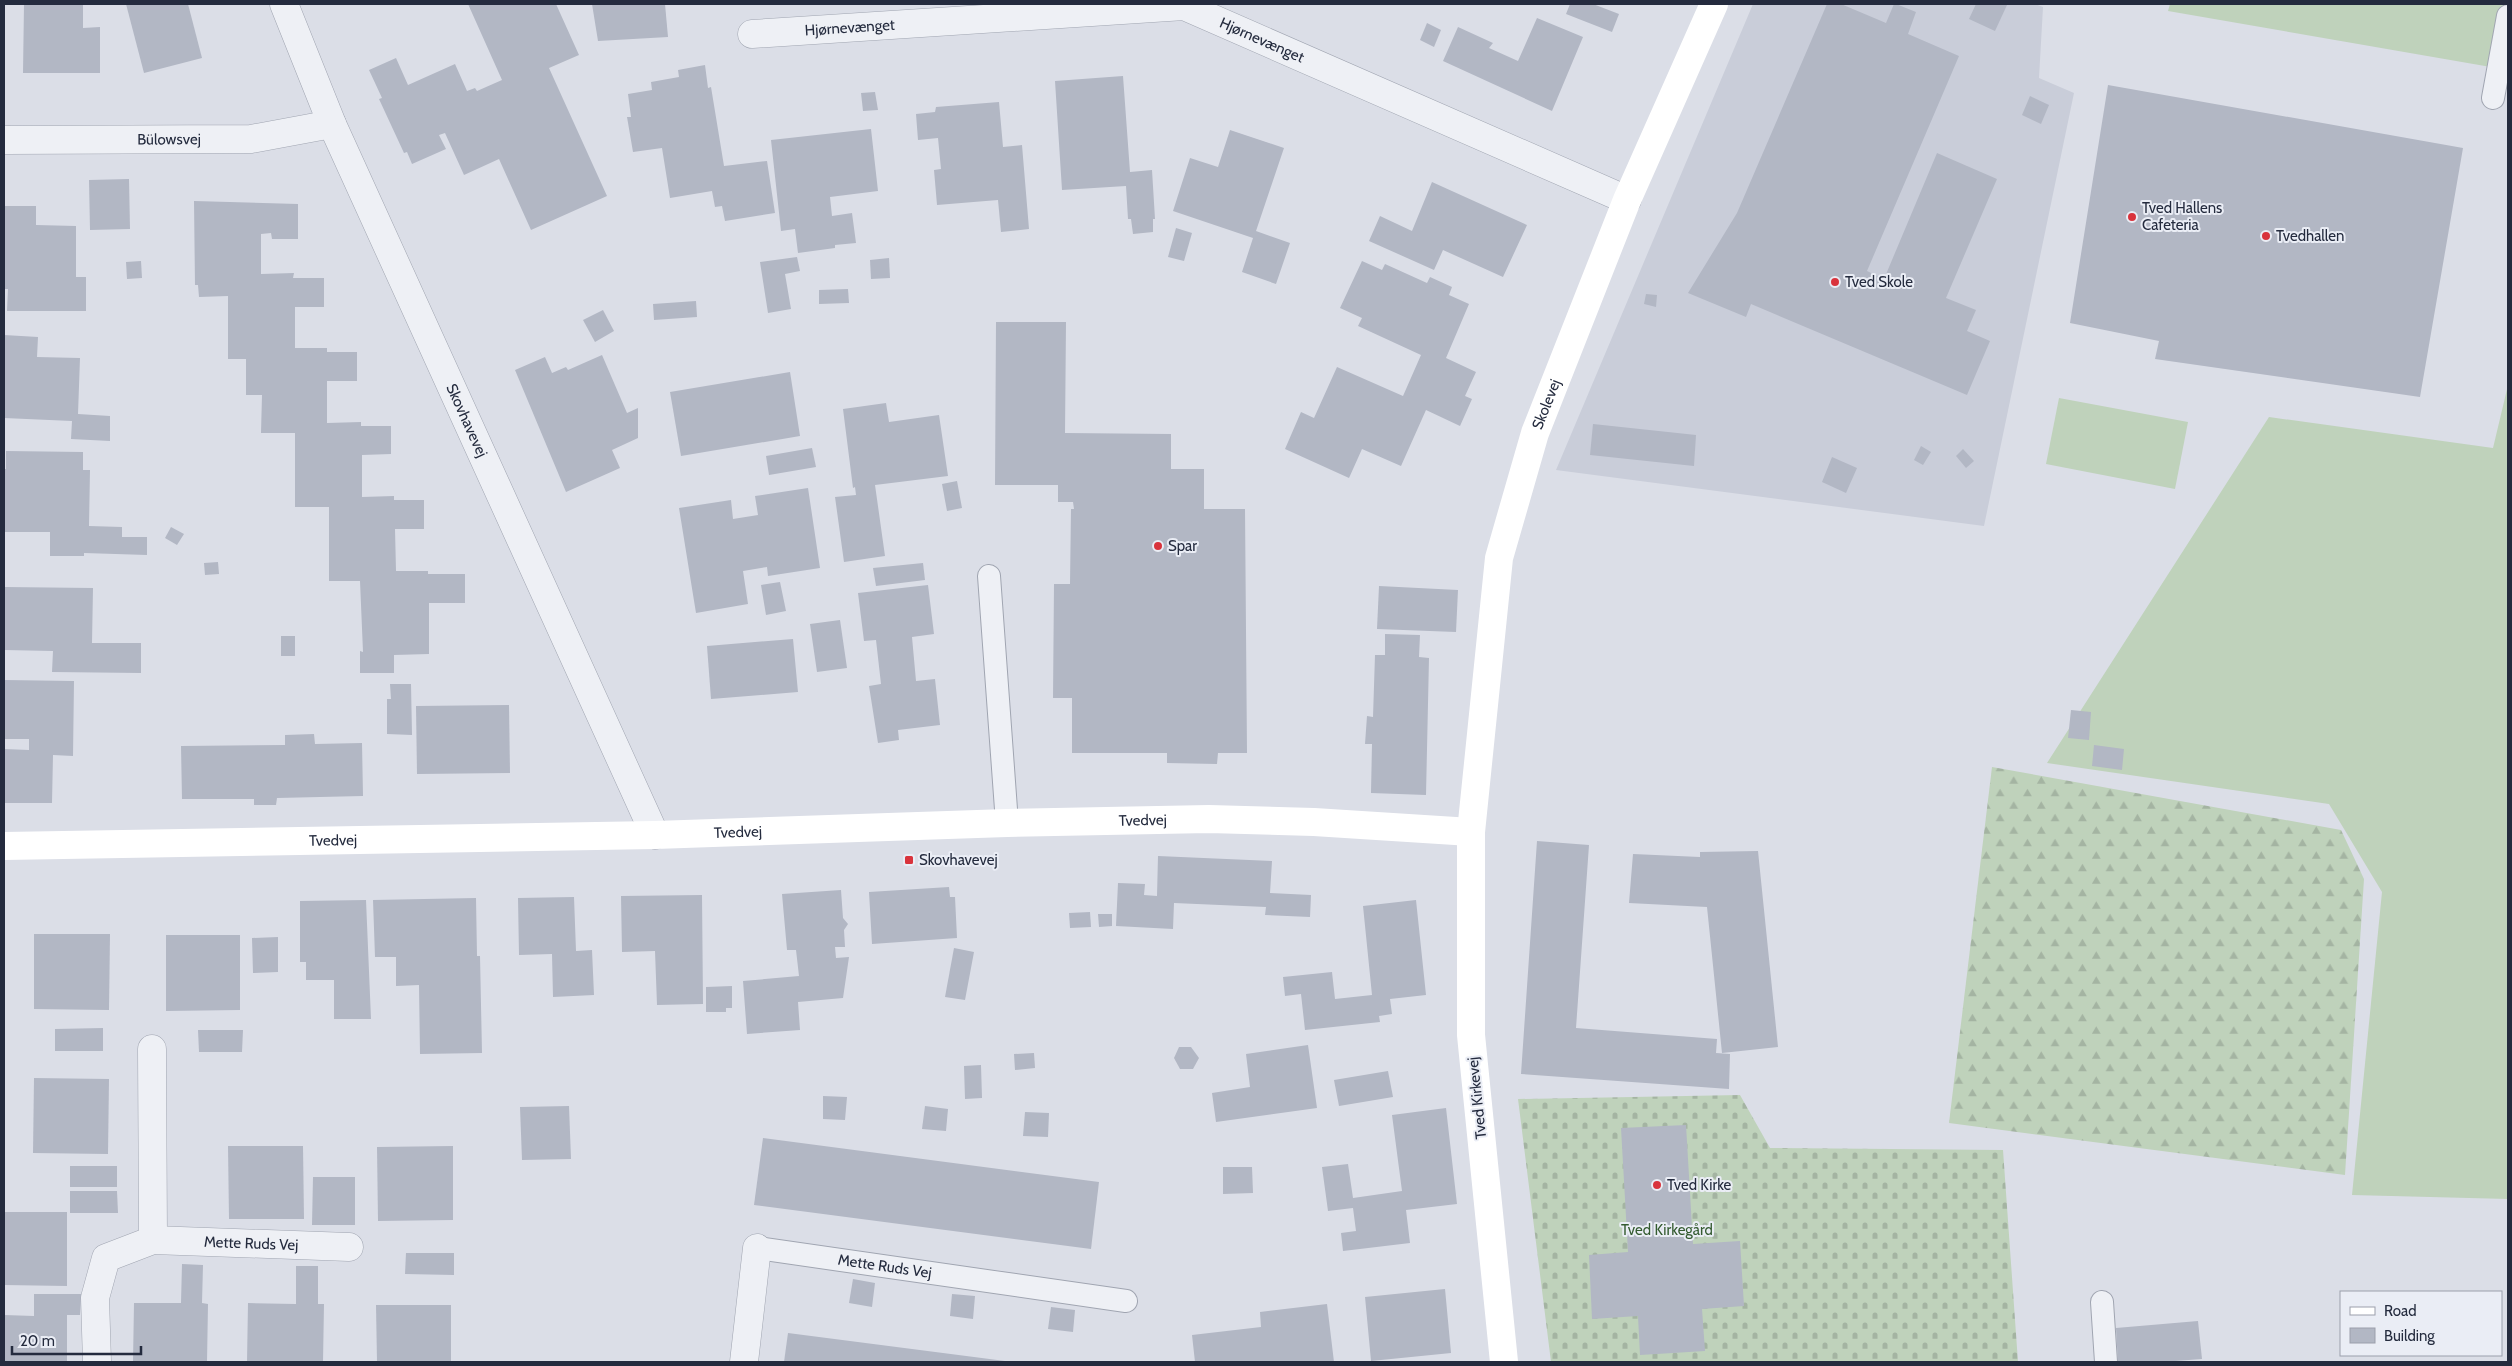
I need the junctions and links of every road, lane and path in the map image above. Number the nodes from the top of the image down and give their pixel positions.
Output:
1 (284, 4) edge
2 (1714, 4) edge
3 (2508, 16) edge
4 (752, 34) dead end
5 (2493, 98) dead end
6 (332, 124) junction
7 (4, 140) edge
8 (1626, 200) junction
9 (989, 576) dead end
10 (1008, 823) junction
11 (1471, 832) junction
12 (655, 835) junction
13 (4, 846) edge
14 (152, 1049) dead end
15 (153, 1240) junction
16 (349, 1247) dead end
17 (757, 1248) joint
18 (1126, 1301) dead end
19 (2102, 1302) dead end
20 (97, 1362) edge
21 (744, 1362) edge
22 (1504, 1362) edge
23 (2106, 1362) edge

1 - 6 street, Skovhavevej
2 - 8 street, Skolevej
3 - 5 lane
4 - 8 street, Hjørnevænget
6 - 7 street, Bülowsvej
6 - 12 street, Skovhavevej
8 - 11 street, Skolevej
9 - 10 lane
10 - 11 street, Tvedvej
10 - 12 street, Tvedvej
11 - 22 street, Tved Kirkevej
12 - 13 street, Tvedvej
14 - 15 street
15 - 16 street, Mette Ruds Vej
15 - 20 street, Mette Ruds Vej
17 - 18 lane, Mette Ruds Vej
17 - 21 street, Mette Ruds Vej
19 - 23 lane

